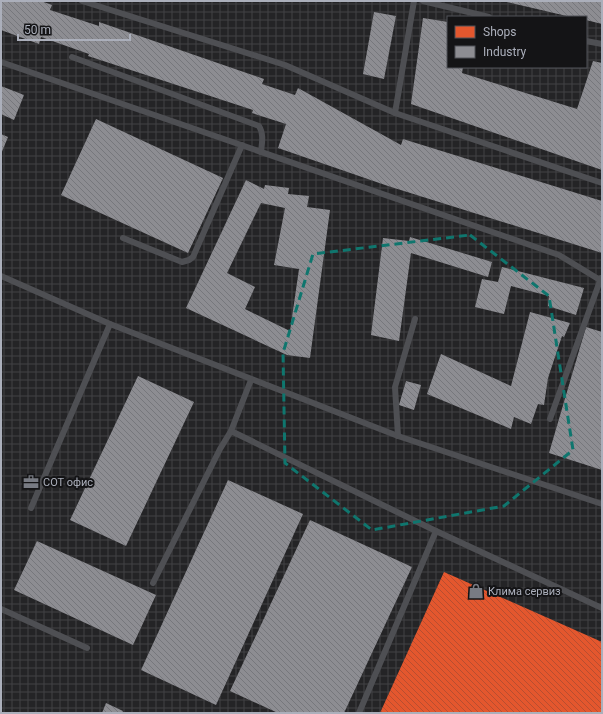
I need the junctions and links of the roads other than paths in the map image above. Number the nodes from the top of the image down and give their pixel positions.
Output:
1 (82, 1) edge
2 (414, 1) edge
3 (423, 1) edge
4 (485, 16) edge
5 (587, 41) edge
6 (602, 44) edge
7 (72, 56) dead end
8 (1, 62) edge
9 (395, 113) junction
10 (242, 145) junction
11 (261, 152) junction
12 (602, 183) edge
13 (123, 238) dead end
14 (1, 276) edge
15 (601, 278) edge
16 (596, 290) junction
17 (602, 295) edge
18 (415, 319) dead end
19 (110, 324) junction
20 (251, 380) junction
21 (550, 419) dead end
22 (231, 431) junction
23 (398, 436) junction
24 (602, 504) edge
25 (31, 508) dead end
26 (436, 532) junction
27 (153, 583) dead end
28 (602, 608) edge
29 (1, 609) edge
30 (86, 648) dead end
31 (359, 713) edge

1 - 9 lane
2 - 9 lane
3 - 4 lane
5 - 6 lane
7 - 11 lane
8 - 10 lane
9 - 12 lane
10 - 11 lane
10 - 13 lane
11 - 15 lane
14 - 19 lane
15 - 16 lane
16 - 17 lane
16 - 21 lane
18 - 23 lane
19 - 20 lane
19 - 25 lane
20 - 22 lane
20 - 23 lane
22 - 26 lane
22 - 27 lane
23 - 24 lane
26 - 28 lane
26 - 31 lane
29 - 30 lane

